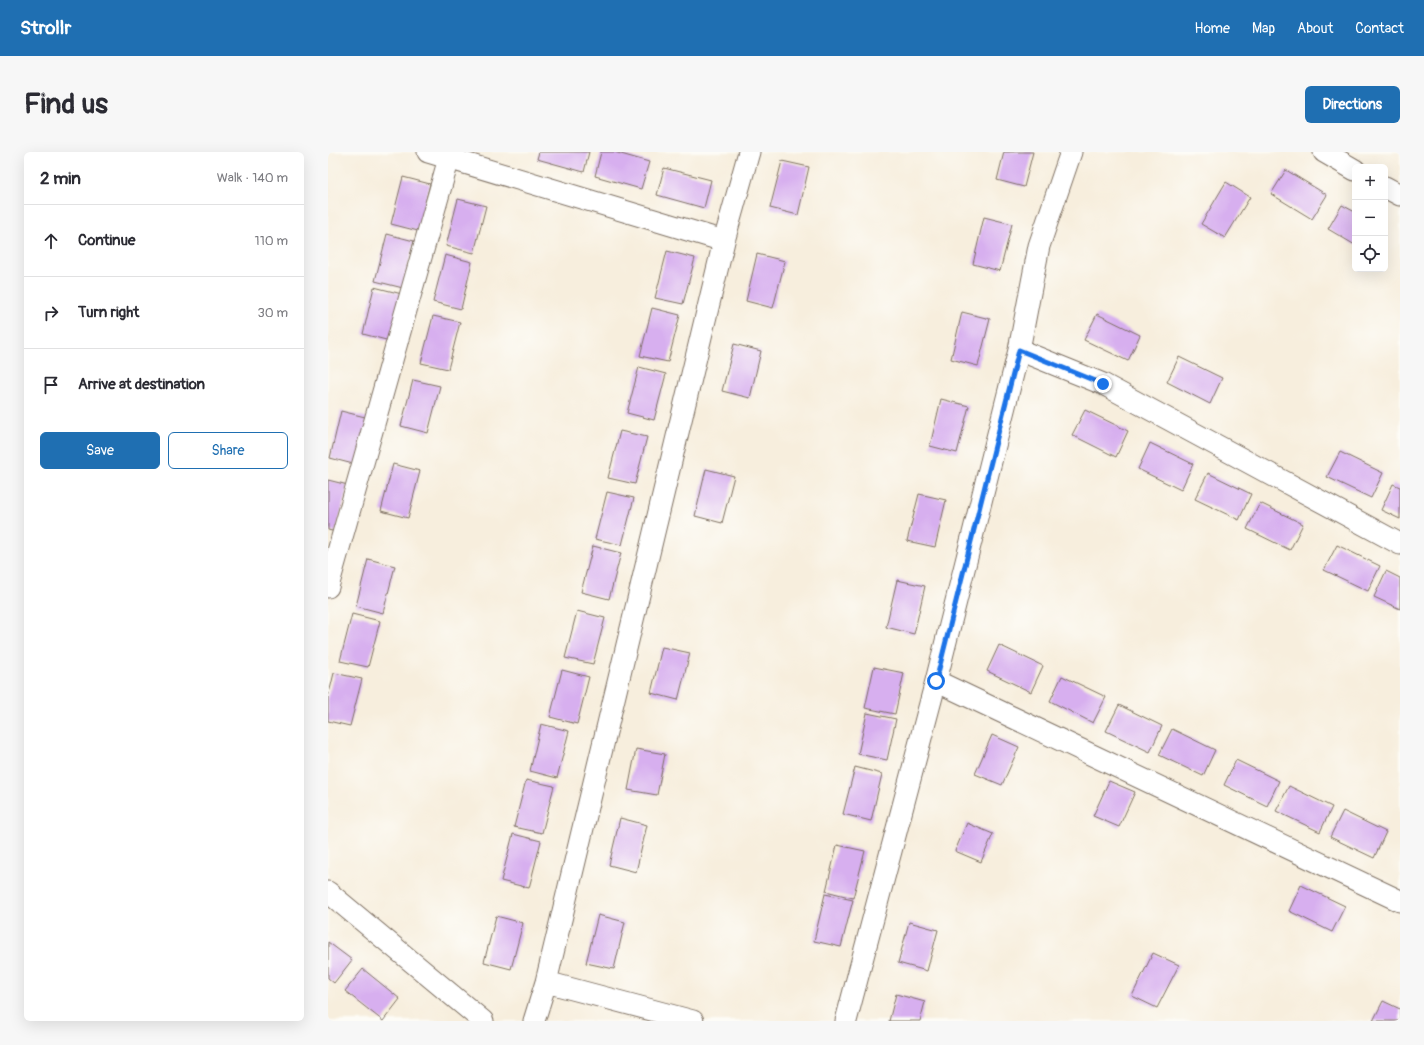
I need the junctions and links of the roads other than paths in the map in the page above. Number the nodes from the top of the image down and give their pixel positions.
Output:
1 (428, 152) edge
2 (749, 152) edge
3 (1071, 152) edge
4 (1324, 152) edge
5 (449, 158) junction
6 (1352, 168) edge
7 (1388, 189) edge
8 (1400, 195) edge
9 (724, 241) junction
10 (1019, 350) junction
11 (1400, 544) edge
12 (328, 587) edge
13 (936, 681) junction
14 (328, 892) edge
15 (1400, 900) edge
16 (546, 982) junction
17 (483, 1021) edge
18 (534, 1021) edge
19 (692, 1021) edge
20 (846, 1021) edge

1 - 5 street
2 - 9 street
3 - 10 street
4 - 6 street
5 - 9 street
5 - 12 street
7 - 8 street
9 - 16 street
10 - 11 street
10 - 13 street
13 - 15 street
13 - 20 street
14 - 17 street
16 - 18 street
16 - 19 street

